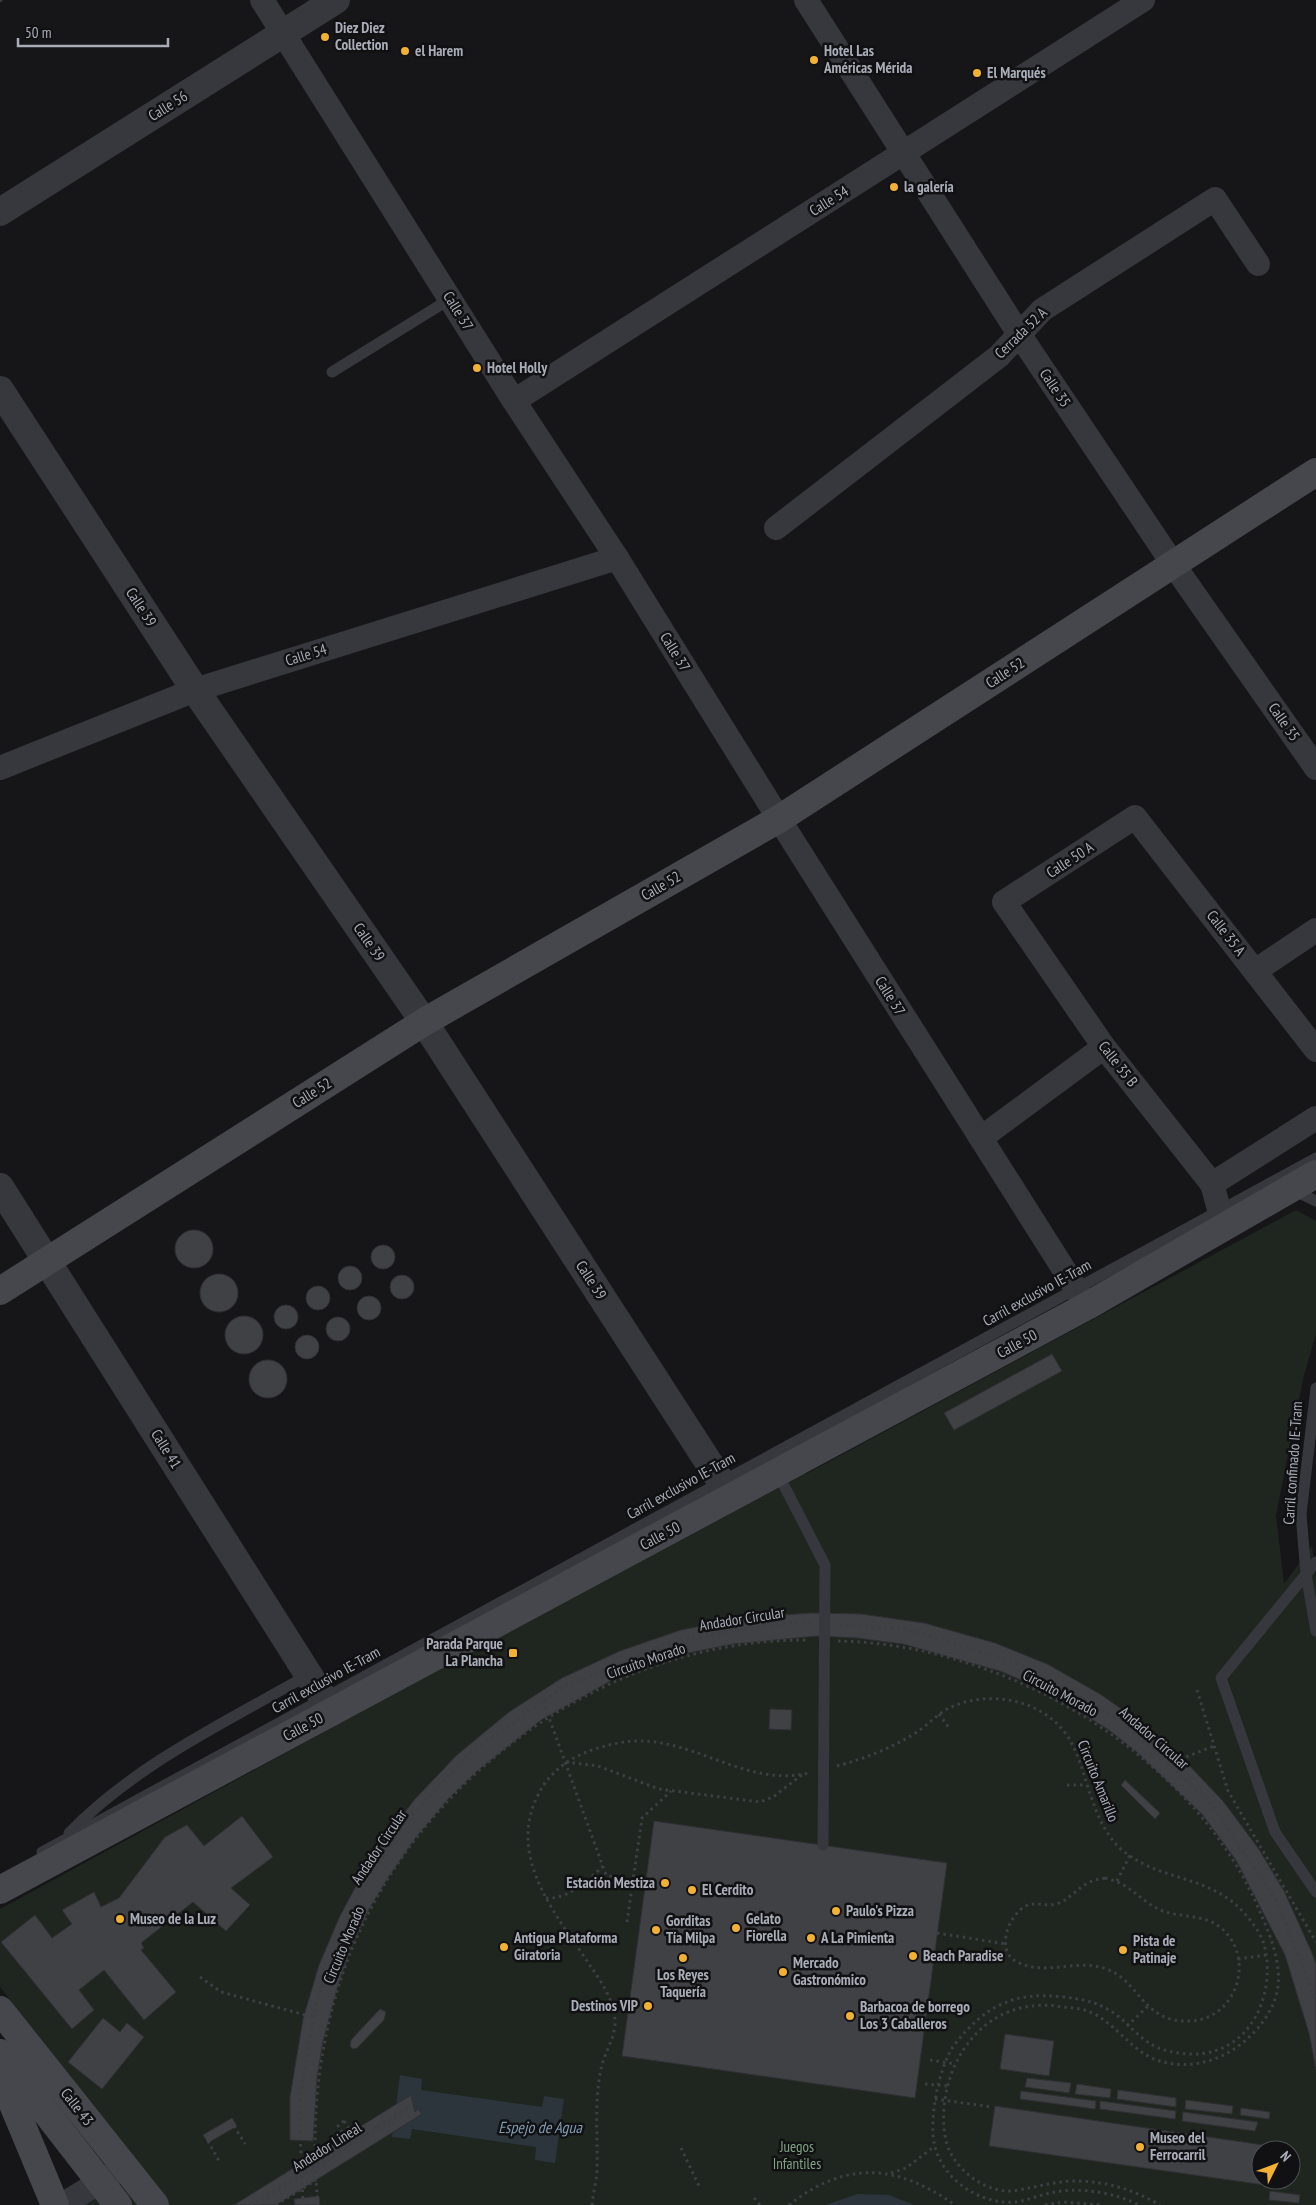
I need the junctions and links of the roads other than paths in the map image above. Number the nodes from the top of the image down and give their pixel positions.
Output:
1 (262, 0) edge
2 (336, 0) edge
3 (806, 0) edge
4 (1143, 0) edge
5 (282, 34) junction
6 (903, 154) junction
7 (0, 212) edge
8 (1258, 264) dead end
9 (450, 299) junction
10 (1019, 334) junction
11 (332, 372) dead end
12 (0, 390) edge
13 (514, 400) junction
14 (1316, 472) edge
15 (776, 528) dead end
16 (617, 558) junction
17 (1173, 564) junction
18 (195, 690) junction
19 (0, 768) edge
20 (1316, 768) edge
21 (1135, 817) joint
22 (779, 819) junction
23 (1004, 902) joint
24 (1316, 930) edge
25 (1255, 971) junction
26 (424, 1022) junction
27 (1104, 1047) junction
28 (1316, 1050) edge
29 (1316, 1118) edge
30 (981, 1138) junction
31 (1316, 1158) edge
32 (1316, 1174) edge
33 (1212, 1184) junction
34 (1282, 1185) junction
35 (0, 1187) edge
36 (1316, 1201) edge
37 (1222, 1219) junction
38 (47, 1260) junction
39 (0, 1291) edge
40 (1081, 1298) junction
41 (1316, 1388) edge
42 (777, 1472) junction
43 (726, 1490) junction
44 (1316, 1562) edge
45 (1306, 1574) junction
46 (1316, 1631) edge
47 (308, 1675) junction
48 (328, 1705) junction
49 (61, 1841) junction
50 (823, 1845) dead end
51 (30, 1859) dead end
52 (0, 1878) edge
53 (8, 1879) edge
54 (1316, 1892) edge
55 (0, 2010) edge
56 (0, 2052) edge
57 (0, 2073) edge
58 (124, 2166) junction
59 (100, 2182) junction
60 (55, 2205) edge
61 (62, 2205) edge
62 (118, 2205) edge
63 (155, 2205) edge

1 - 5 street, Calle 37
2 - 5 street, Calle 56
3 - 6 street, Calle 35
4 - 6 street, Calle 54
5 - 7 street, Calle 56
5 - 9 street, Calle 37
6 - 10 street, Calle 35
6 - 13 street, Calle 54
8 - 10 street, Cerrada 52 A
9 - 11 lane
9 - 13 street, Calle 37
10 - 15 street, Cerrada 52 A
10 - 17 street, Calle 35
12 - 18 street, Calle 39
13 - 16 street, Calle 37
14 - 17 main road, Calle 52
16 - 18 street, Calle 54
16 - 22 street, Calle 37
17 - 20 street, Calle 35
17 - 22 main road, Calle 52
18 - 19 street, Calle 54
18 - 26 street, Calle 39
21 - 23 street, Calle 50 A
21 - 25 street, Calle 35 A
22 - 26 main road, Calle 52
22 - 30 street, Calle 37
23 - 27 street, Calle 35 B
24 - 25 street
25 - 28 street, Calle 35 A
26 - 38 main road, Calle 52
26 - 43 street, Calle 39
27 - 30 street
27 - 33 street, Calle 35 B
29 - 33 street
30 - 40 street, Calle 37
31 - 34 lane
32 - 34 main road, Calle 50
33 - 37 street, Calle 35 B
34 - 36 lane
34 - 37 main road, Calle 50
35 - 38 street, Calle 41
37 - 40 main road, Calle 50
38 - 39 main road, Calle 52
38 - 47 street, Calle 41
40 - 42 main road, Calle 50
40 - 43 lane, Carril exclusivo IE-Tram
41 - 45 lane, Carril confinado IE-Tram
42 - 43 main road, Calle 50
42 - 50 lane
43 - 48 main road, Calle 50
44 - 45 lane
45 - 46 lane, Carril confinado IE-Tram
45 - 54 lane
47 - 48 street, Calle 41
47 - 49 lane
48 - 49 lane, Carril exclusivo IE-Tram
48 - 53 main road, Calle 50
49 - 51 lane
52 - 53 lane
55 - 58 main road, Calle 43
56 - 59 main road, Calle 43
57 - 60 main road
58 - 59 street
58 - 63 main road, Calle 43
59 - 61 street
59 - 62 main road, Calle 43

